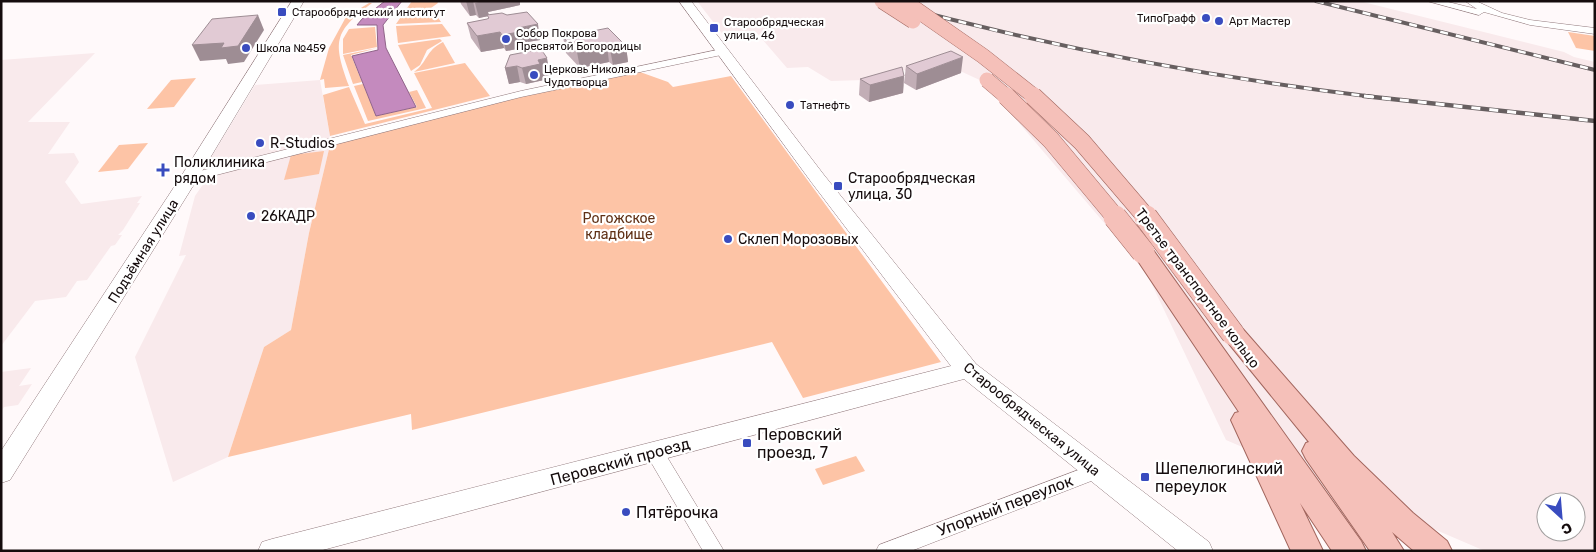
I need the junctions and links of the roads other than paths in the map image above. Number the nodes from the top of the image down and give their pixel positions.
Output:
1 (298, 1) edge
2 (685, 1) edge
3 (882, 1) edge
4 (904, 1) edge
5 (1463, 1) edge
6 (1469, 1) edge
7 (1436, 2) edge
8 (1507, 18) junction
9 (1595, 31) edge
10 (722, 52) junction
11 (189, 178) junction
12 (1233, 334) junction
13 (1200, 335) junction
14 (968, 370) junction
15 (654, 452) junction
16 (1097, 471) junction
17 (1, 473) edge
18 (272, 551) edge
19 (714, 551) edge
20 (886, 551) edge
21 (1199, 551) edge
22 (1307, 551) edge
23 (1350, 551) edge
24 (1388, 551) edge
25 (1436, 551) edge

1 - 11 street, Подъёмная улица
2 - 10 street, Старообрядческая улица
3 - 13 main road, Третье транспортное кольцо, bridge
4 - 12 main road, Третье транспортное кольцо, bridge
5 - 7 street
6 - 8 street
7 - 8 street
8 - 9 street
10 - 11 street
10 - 14 street, Старообрядческая улица
11 - 17 street, Подъёмная улица
12 - 24 main road, Третье транспортное кольцо
12 - 25 main road
13 - 22 main road
13 - 23 main road, Третье транспортное кольцо
14 - 15 street, Перовский проезд
14 - 16 street, Старообрядческая улица
15 - 18 street, Перовский проезд
15 - 19 street
16 - 20 street, Упорный переулок
16 - 21 street, Старообрядческая улица

